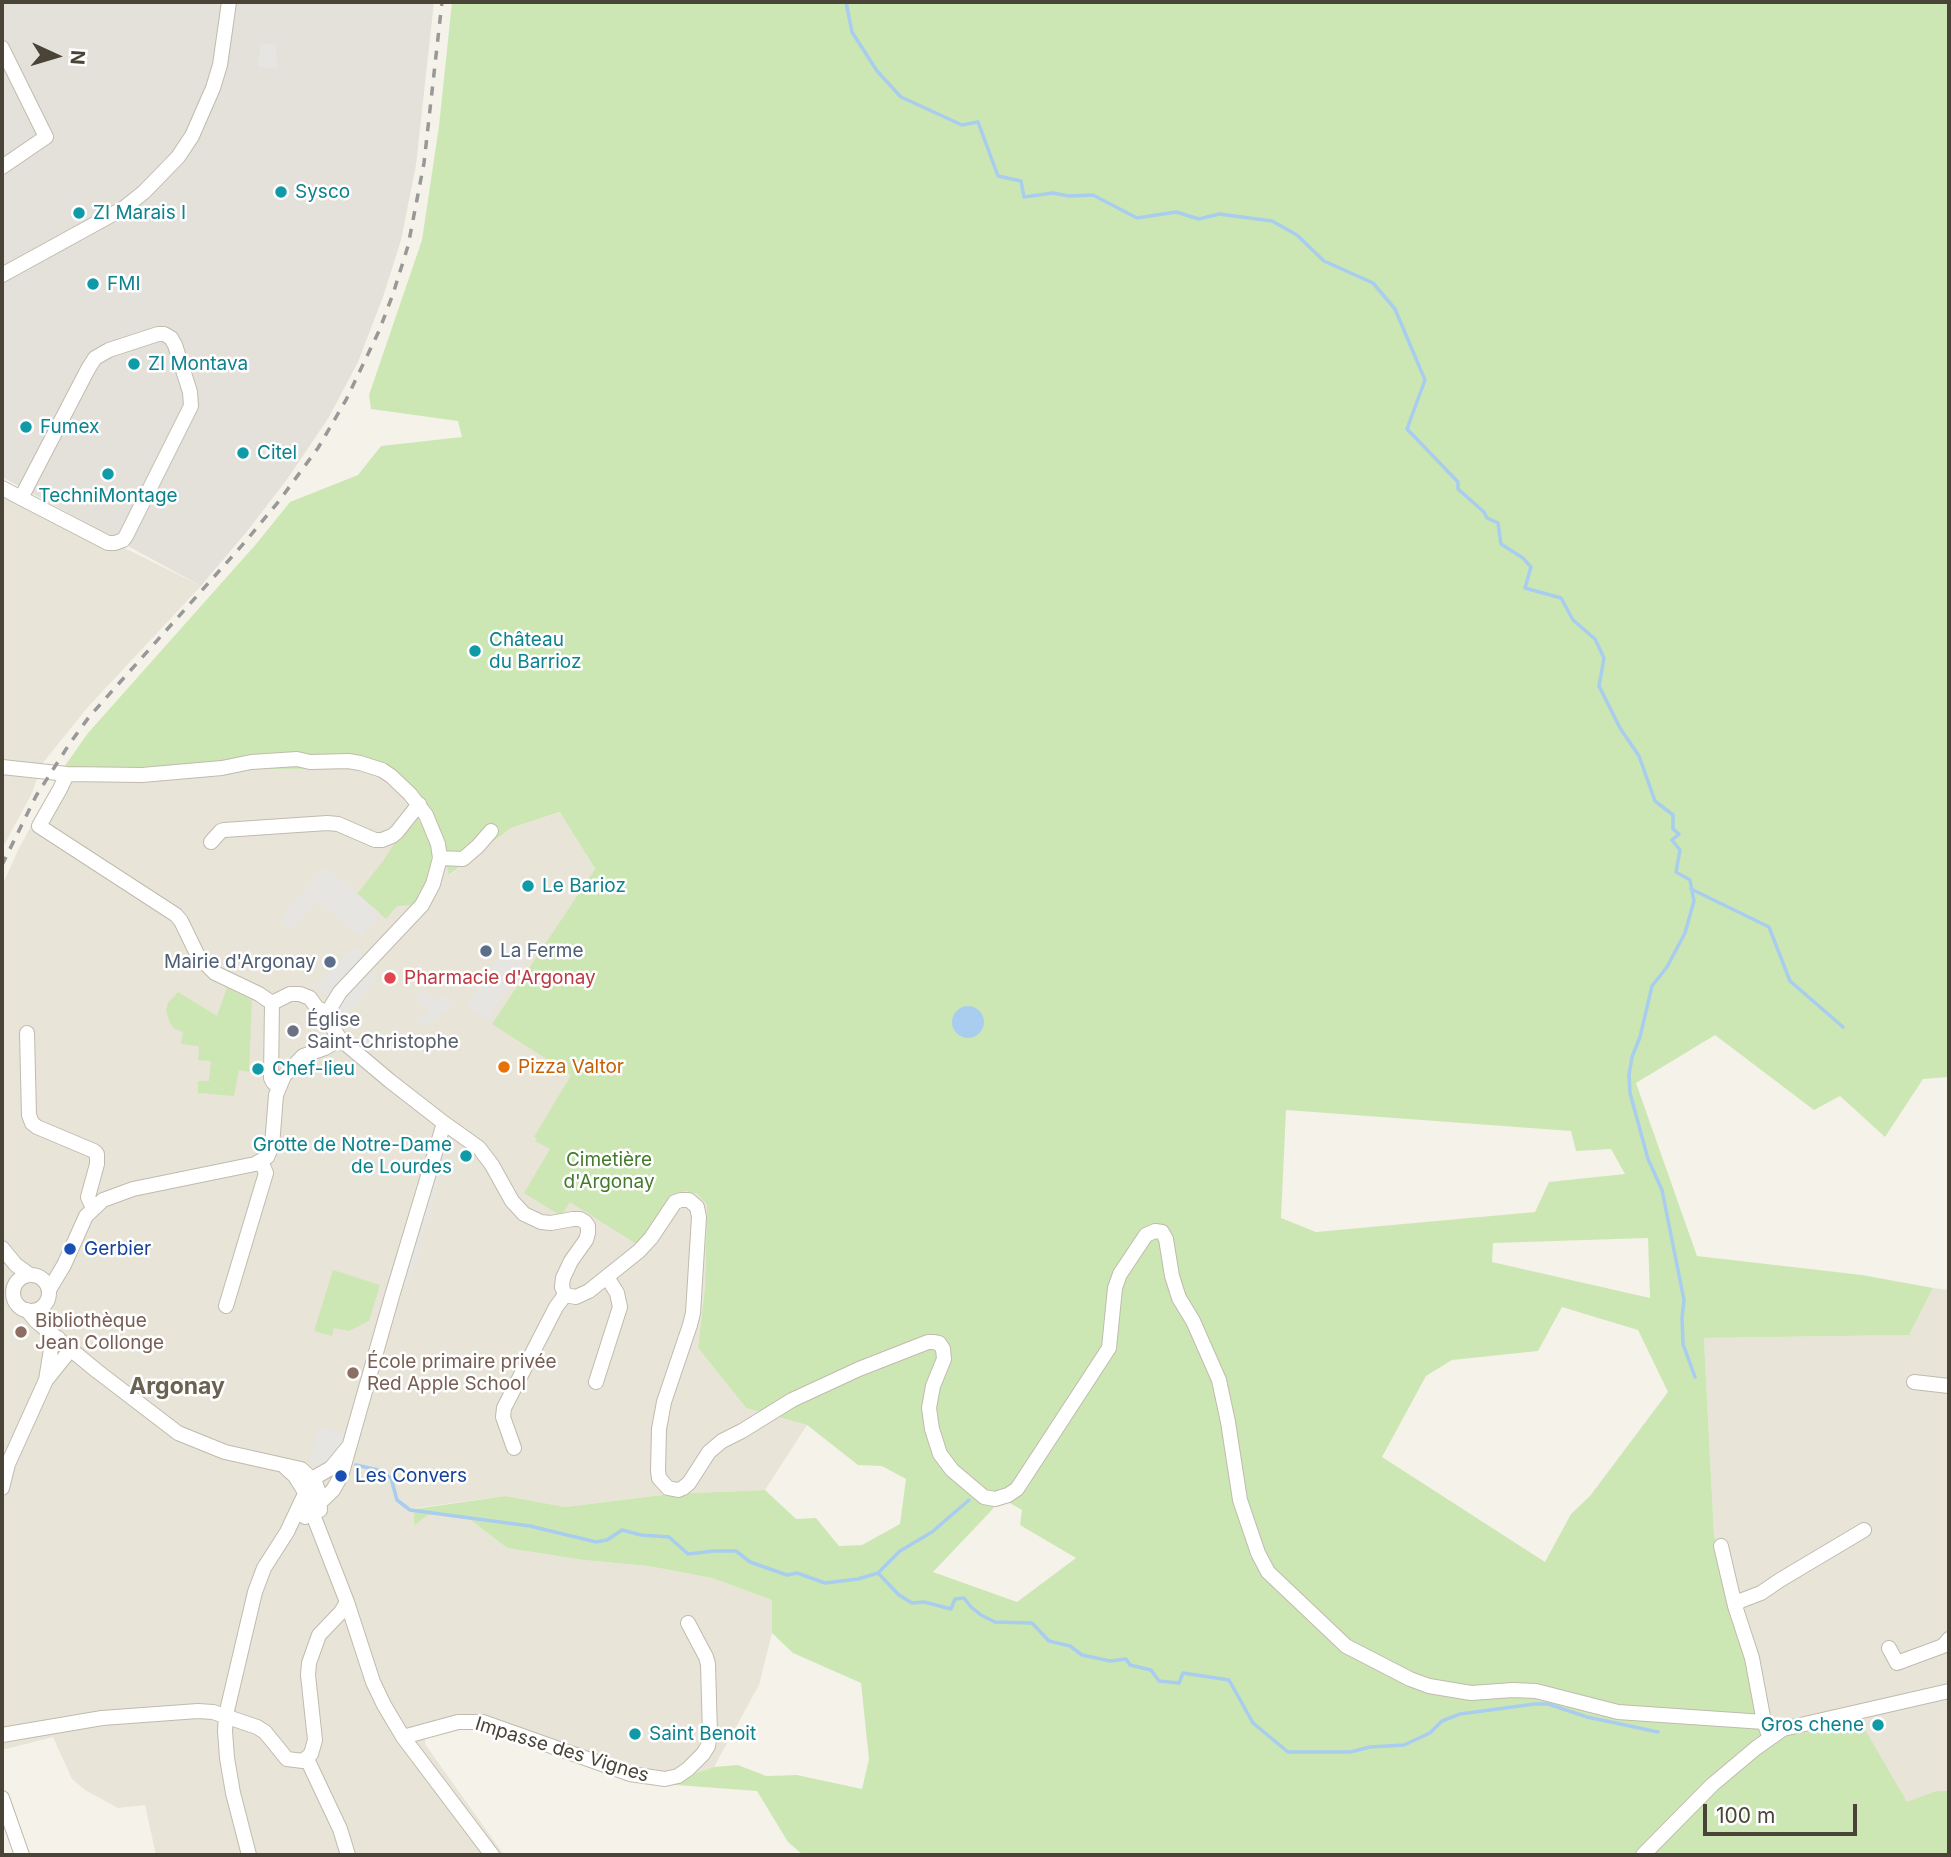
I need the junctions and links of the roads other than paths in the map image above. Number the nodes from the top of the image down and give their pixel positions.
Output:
1 (229, 2) edge
2 (2, 48) edge
3 (2, 167) edge
4 (2, 275) edge
5 (2, 488) edge
6 (21, 498) junction
7 (2, 767) edge
8 (67, 774) junction
9 (419, 804) junction
10 (491, 831) dead end
11 (211, 842) dead end
12 (440, 858) junction
13 (272, 1003) junction
14 (332, 1009) junction
15 (27, 1033) dead end
16 (340, 1039) junction
17 (278, 1087) junction
18 (444, 1123) junction
19 (261, 1161) junction
20 (93, 1208) junction
21 (6, 1253) edge
22 (64, 1265) junction
23 (32, 1275) junction
24 (607, 1277) junction
25 (11, 1288) edge
26 (565, 1295) junction
27 (47, 1297) junction
28 (226, 1306) dead end
29 (23, 1308) junction
30 (2, 1310) edge
31 (56, 1337) junction
32 (71, 1349) junction
33 (46, 1380) junction
34 (596, 1382) dead end
35 (1914, 1382) dead end
36 (1949, 1385) edge
37 (350, 1445) junction
38 (514, 1448) dead end
39 (283, 1465) junction
40 (312, 1479) junction
41 (2, 1488) edge
42 (304, 1492) junction
43 (316, 1508) junction
44 (1864, 1530) dead end
45 (287, 1532) junction
46 (1721, 1546) dead end
47 (347, 1602) junction
48 (1735, 1606) junction
49 (688, 1623) dead end
50 (1949, 1639) edge
51 (1888, 1648) dead end
52 (1949, 1691) edge
53 (226, 1715) junction
54 (1764, 1721) junction
55 (2, 1735) edge
56 (403, 1737) junction
57 (1770, 1738) junction
58 (307, 1759) junction
59 (2, 1798) edge
60 (22, 1855) edge
61 (249, 1855) edge
62 (348, 1855) edge
63 (492, 1855) edge
64 (1643, 1855) edge

1 - 4 street
2 - 3 street
5 - 6 street
6 - 6 street
7 - 8 street
8 - 9 street
8 - 13 street
9 - 11 street
9 - 12 street
10 - 12 street
12 - 14 street
13 - 14 street
13 - 17 street
14 - 16 street
15 - 20 street
16 - 17 street
16 - 18 street
17 - 19 street
18 - 26 street
18 - 37 street
19 - 20 street
19 - 28 street
20 - 22 street
21 - 23 street
21 - 25 street
22 - 23 street
22 - 27 street
23 - 25 street
23 - 27 street
24 - 26 street
24 - 34 street
24 - 54 street
25 - 29 street
26 - 38 street
27 - 29 street
27 - 31 street
29 - 30 street
29 - 31 street
31 - 32 street
31 - 33 street
32 - 33 street
32 - 39 street
33 - 41 street
35 - 36 street
37 - 40 street
37 - 43 street
39 - 40 street
39 - 42 street
40 - 42 street
40 - 43 street
42 - 43 street
42 - 45 street
43 - 45 street
43 - 47 street
44 - 48 street
45 - 53 street
46 - 48 street
47 - 56 street
47 - 58 street
48 - 54 street
49 - 56 street, Impasse des Vignes
50 - 51 street
52 - 57 street
53 - 55 street
53 - 58 street
53 - 61 street
54 - 57 street
56 - 63 street
57 - 64 street
58 - 62 street
59 - 60 street

